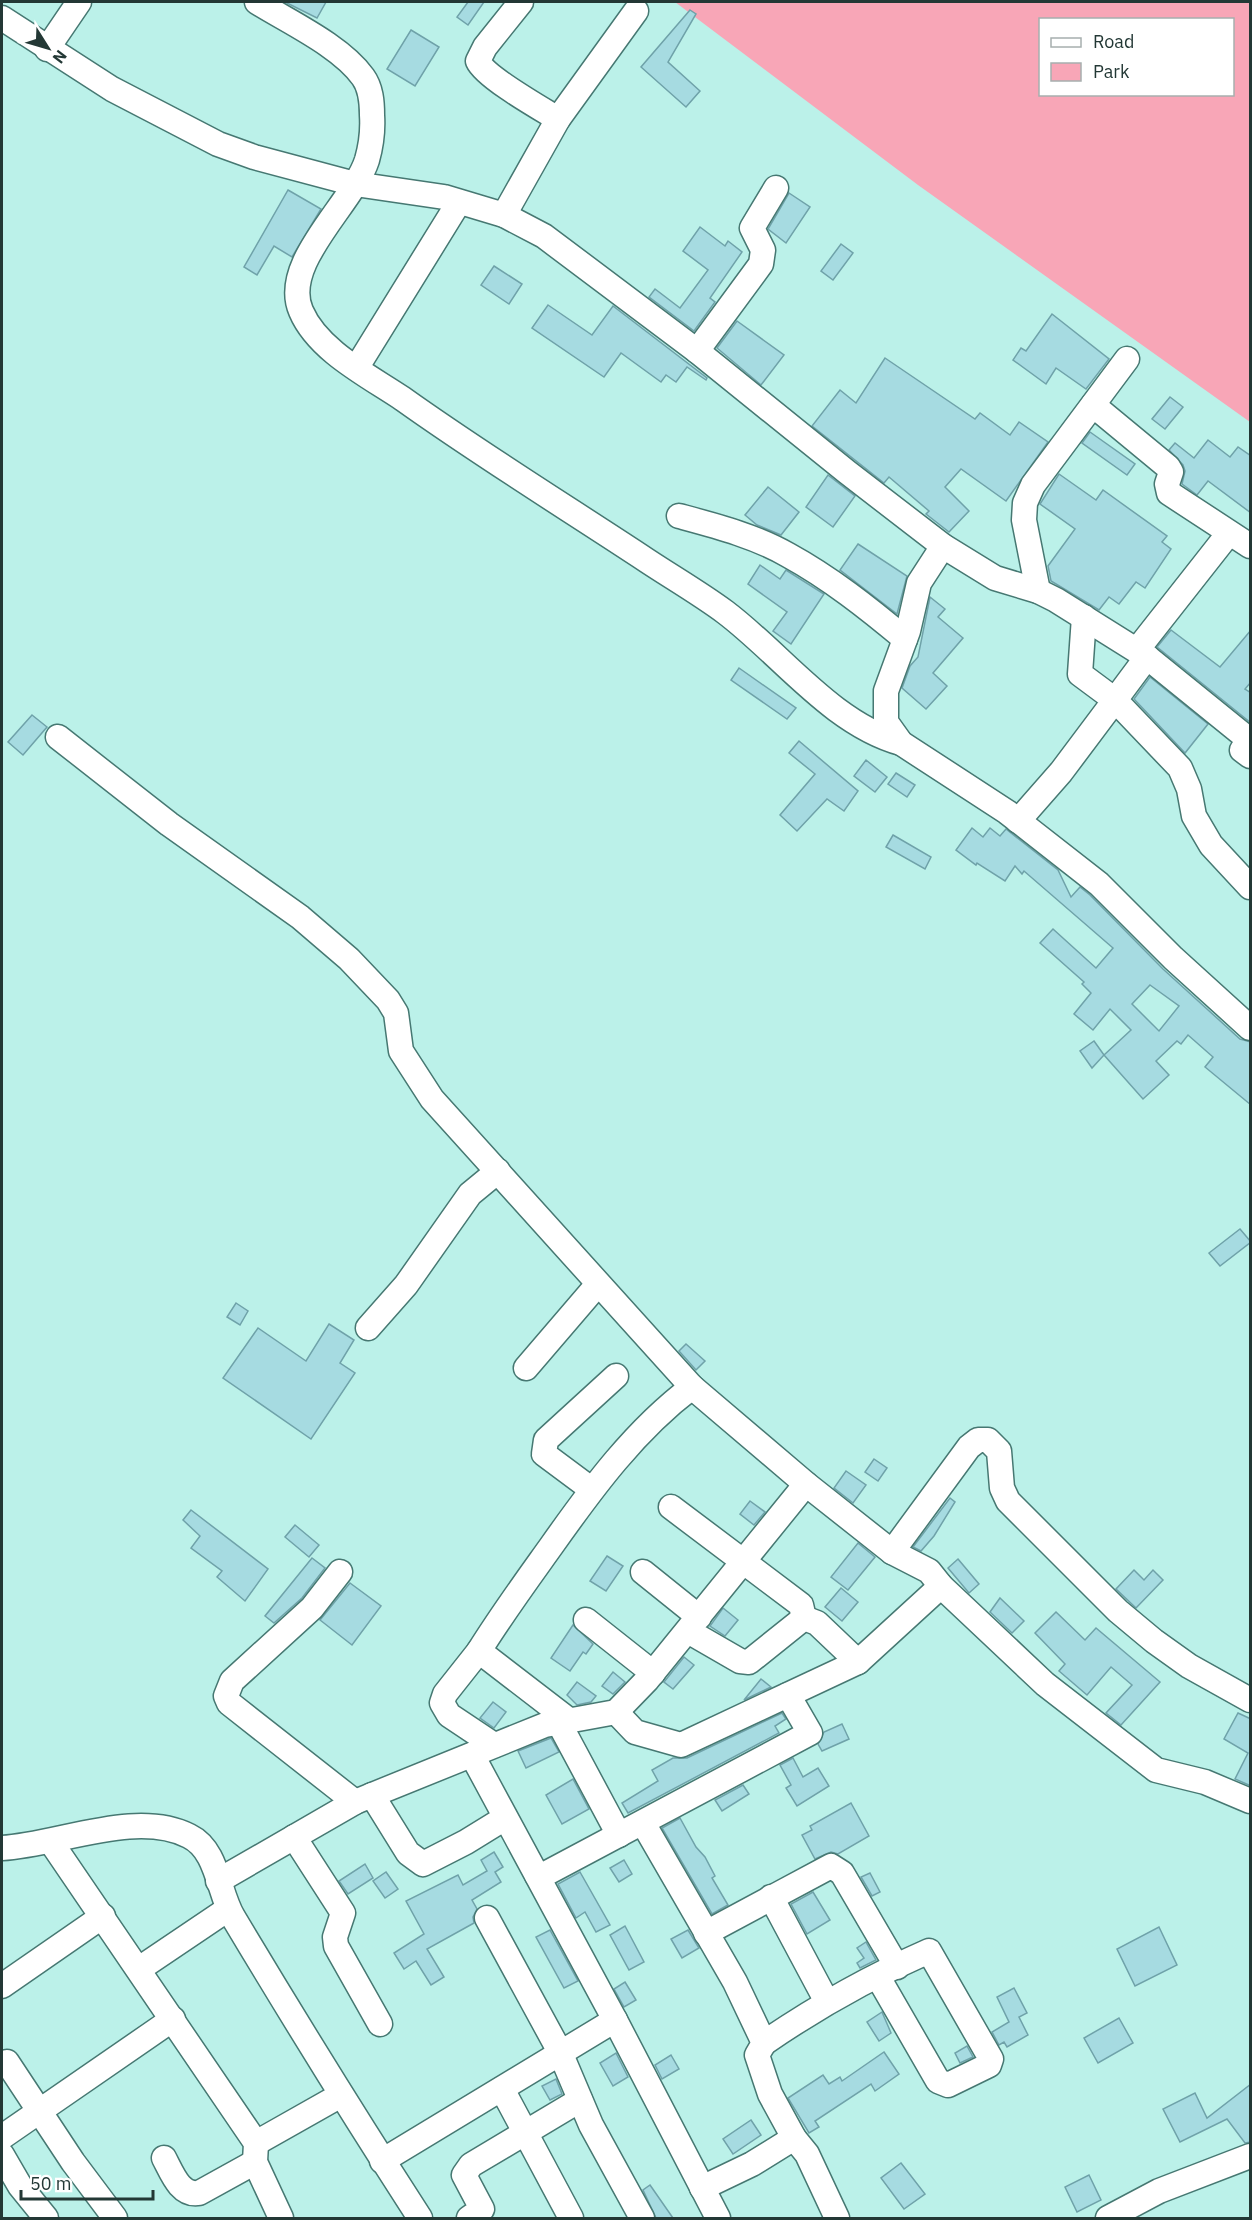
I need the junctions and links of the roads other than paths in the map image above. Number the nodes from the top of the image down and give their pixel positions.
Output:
1 (79, 2) edge
2 (257, 2) edge
3 (521, 2) edge
4 (636, 11) dead end
5 (2, 18) edge
6 (47, 49) junction
7 (558, 119) junction
8 (355, 184) junction
9 (776, 188) dead end
10 (459, 202) junction
11 (504, 216) junction
12 (697, 351) junction
13 (1127, 359) dead end
14 (357, 367) junction
15 (1093, 405) junction
16 (679, 516) dead end
17 (1230, 532) junction
18 (943, 546) junction
19 (1251, 546) edge
20 (1038, 591) junction
21 (1084, 617) junction
22 (905, 639) junction
23 (1142, 654) junction
24 (1115, 700) junction
25 (58, 737) dead end
26 (901, 743) junction
27 (1251, 756) edge
28 (1018, 821) junction
29 (1251, 887) edge
30 (1251, 1028) edge
31 (498, 1171) junction
32 (598, 1284) junction
33 (368, 1328) dead end
34 (526, 1368) dead end
35 (615, 1376) dead end
36 (692, 1387) junction
37 (806, 1484) junction
38 (591, 1489) junction
39 (671, 1506) dead end
40 (892, 1552) junction
41 (743, 1563) junction
42 (340, 1572) dead end
43 (643, 1572) dead end
44 (941, 1586) junction
45 (804, 1618) junction
46 (586, 1620) dead end
47 (694, 1624) junction
48 (479, 1651) junction
49 (858, 1662) junction
50 (653, 1673) junction
51 (788, 1695) junction
52 (1251, 1700) edge
53 (616, 1712) junction
54 (565, 1722) junction
55 (494, 1745) junction
56 (472, 1755) junction
57 (364, 1798) junction
58 (1251, 1801) edge
59 (505, 1818) junction
60 (643, 1822) junction
61 (619, 1835) junction
62 (294, 1838) junction
63 (51, 1842) junction
64 (2, 1850) edge
65 (537, 1875) junction
66 (218, 1881) junction
67 (771, 1897) junction
68 (228, 1909) junction
69 (103, 1916) junction
70 (487, 1918) dead end
71 (706, 1933) junction
72 (139, 1969) junction
73 (887, 1972) junction
74 (2, 1986) edge
75 (827, 2002) junction
76 (173, 2019) junction
77 (615, 2020) junction
78 (380, 2024) dead end
79 (764, 2043) junction
80 (560, 2052) junction
81 (7, 2062) dead end
82 (502, 2089) junction
83 (341, 2095) junction
84 (580, 2100) junction
85 (38, 2112) junction
86 (524, 2132) junction
87 (2, 2137) edge
88 (794, 2138) junction
89 (256, 2152) junction
90 (2, 2155) edge
91 (1251, 2156) edge
92 (164, 2158) dead end
93 (382, 2161) junction
94 (702, 2188) junction
95 (480, 2215) edge
96 (46, 2218) edge
97 (115, 2218) edge
98 (281, 2218) edge
99 (420, 2218) edge
100 (571, 2218) edge
101 (642, 2218) edge
102 (718, 2218) edge
103 (837, 2218) edge
104 (1108, 2218) edge

1 - 6 street
2 - 8 street
3 - 7 street
4 - 7 street
5 - 6 street
6 - 8 street
7 - 11 street
8 - 10 street
8 - 14 street
9 - 12 street
10 - 11 street
10 - 14 street
11 - 12 street
12 - 18 street
13 - 15 street
14 - 26 street
15 - 17 street
15 - 20 street
16 - 22 street
17 - 19 street
17 - 23 street
18 - 20 street
18 - 22 street
20 - 21 street
21 - 23 street
21 - 24 street
22 - 26 street
23 - 24 street
23 - 27 street
24 - 28 street
24 - 29 street
25 - 31 street
26 - 28 street
28 - 30 street
31 - 32 street
31 - 33 street
32 - 34 street
32 - 36 street
35 - 38 street
36 - 37 street
36 - 38 street
37 - 40 street
37 - 41 street
38 - 48 street
39 - 41 street
40 - 44 street
40 - 52 street
41 - 45 street
41 - 47 street
42 - 57 street
43 - 47 street
44 - 49 street
44 - 58 street
45 - 47 street
45 - 49 street
46 - 50 street
47 - 50 street
48 - 54 street
48 - 55 street
49 - 51 street
50 - 53 street
51 - 53 street
51 - 60 street
53 - 54 street
54 - 55 street
54 - 61 street
55 - 56 street
56 - 57 street
56 - 59 street
57 - 59 street
57 - 62 street
59 - 65 street
60 - 61 street
60 - 71 street
61 - 65 street
62 - 66 street
62 - 78 street
63 - 64 street
63 - 66 street
63 - 69 street
65 - 77 street
66 - 68 street
67 - 71 street
67 - 73 street
67 - 75 street
68 - 72 street
68 - 83 street
69 - 72 street
69 - 74 street
70 - 80 street
71 - 79 street
72 - 76 street
73 - 73 street
73 - 75 street
75 - 79 street
76 - 85 street
76 - 89 street
77 - 80 street
77 - 94 street
79 - 88 street
80 - 82 street
80 - 84 street
81 - 85 street
82 - 86 street
82 - 93 street
83 - 89 street
83 - 93 street
84 - 86 street
84 - 101 street
85 - 87 street
85 - 97 street
86 - 95 street
86 - 100 street
88 - 94 street
88 - 103 street
89 - 92 street
89 - 98 street
90 - 96 street
91 - 104 street
93 - 99 street
94 - 102 street

